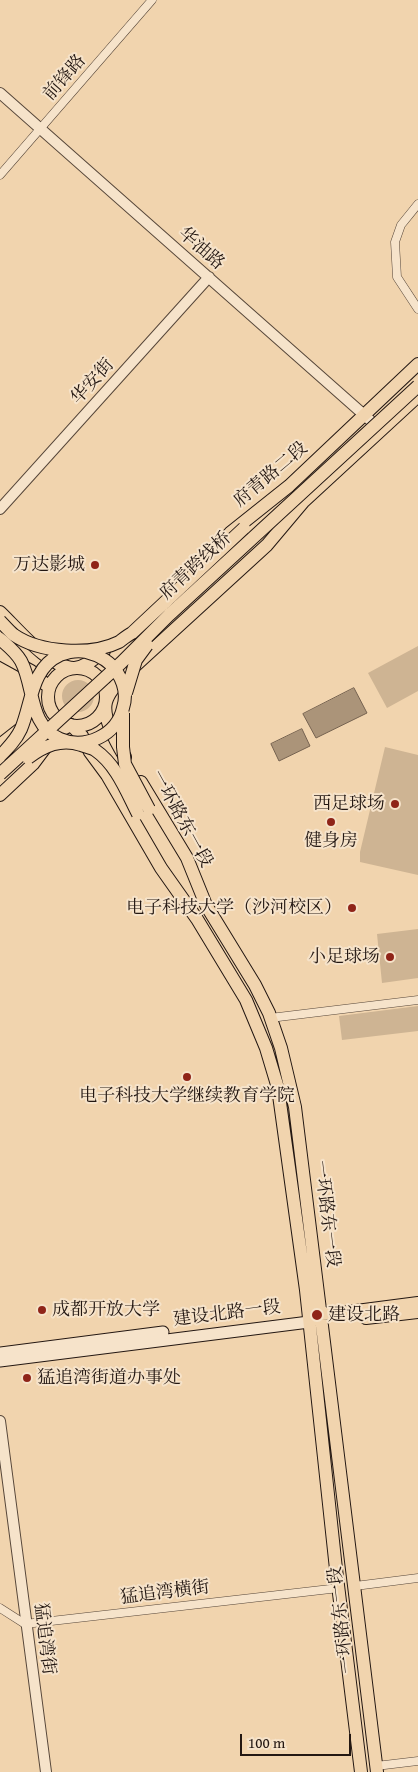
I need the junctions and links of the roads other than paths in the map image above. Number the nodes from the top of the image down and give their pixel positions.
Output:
1 (152, 0) edge
2 (0, 93) edge
3 (41, 129) junction
4 (0, 175) edge
5 (418, 204) edge
6 (209, 278) junction
7 (418, 309) edge
8 (418, 364) edge
9 (418, 375) edge
10 (418, 386) edge
11 (418, 396) edge
12 (365, 414) junction
13 (381, 429) junction
14 (289, 486) junction
15 (304, 501) junction
16 (0, 509) edge
17 (0, 612) edge
18 (0, 622) edge
19 (0, 639) edge
20 (82, 651) junction
21 (0, 654) edge
22 (76, 668) junction
23 (49, 691) junction
24 (32, 695) junction
25 (106, 703) junction
26 (124, 708) junction
27 (71, 725) junction
28 (73, 743) junction
29 (0, 745) edge
30 (0, 756) edge
31 (0, 763) edge
32 (0, 774) edge
33 (0, 783) edge
34 (0, 795) edge
35 (143, 811) junction
36 (206, 904) junction
37 (196, 919) junction
38 (418, 1000) edge
39 (270, 1018) junction
40 (310, 1272) junction
41 (418, 1303) edge
42 (418, 1312) edge
43 (315, 1318) junction
44 (0, 1353) edge
45 (0, 1361) edge
46 (0, 1420) edge
47 (418, 1578) edge
48 (355, 1586) junction
49 (339, 1588) junction
50 (0, 1608) edge
51 (25, 1624) junction
52 (418, 1761) edge
53 (377, 1769) edge
54 (46, 1772) edge
55 (361, 1772) edge

1 - 3 street, 前锋路
2 - 3 street, 华油路
3 - 4 street, 前锋路
3 - 6 street, 华油路
5 - 7 street
6 - 12 street, 华油路
6 - 16 street, 华安街
8 - 12 main road, 府青路二段
9 - 31 main road, 府青跨线桥, bridge
10 - 32 main road, 府青跨线桥, bridge
11 - 13 main road
12 - 13 street, 华油路
12 - 14 main road, 府青路二段
13 - 15 main road
14 - 20 main road, bridge
14 - 22 main road, 府青路二段
15 - 25 main road
15 - 26 main road, bridge
17 - 22 main road
18 - 20 main road, bridge
19 - 24 main road, bridge
20 - 24 main road, bridge
20 - 26 main road, bridge
21 - 23 main road
22 - 23 main road
22 - 25 main road
23 - 27 main road
23 - 29 main road
24 - 28 main road, bridge
24 - 30 main road, bridge
25 - 27 main road
25 - 36 main road, 一环路东一段
26 - 28 main road, bridge
26 - 35 main road, bridge
27 - 34 main road
27 - 37 main road, 一环路东一段
28 - 33 main road, bridge
28 - 35 main road, bridge
35 - 36 main road
35 - 37 main road
36 - 39 main road, 一环路东一段
37 - 40 main road, 一环路东一段
38 - 39 street
39 - 40 main road, 一环路东一段
40 - 43 main road, 一环路东一段
41 - 43 main road
42 - 43 main road
43 - 44 main road, 建设北路一段
43 - 45 main road, 建设北路一段
43 - 48 main road, 一环路东一段
43 - 49 main road, 一环路东一段
46 - 51 street, 猛追湾街
47 - 48 street
48 - 53 main road, 一环路东一段
49 - 51 street, 猛追湾横街
49 - 55 main road, 一环路东一段
50 - 51 street
51 - 54 street, 猛追湾街
52 - 53 street

